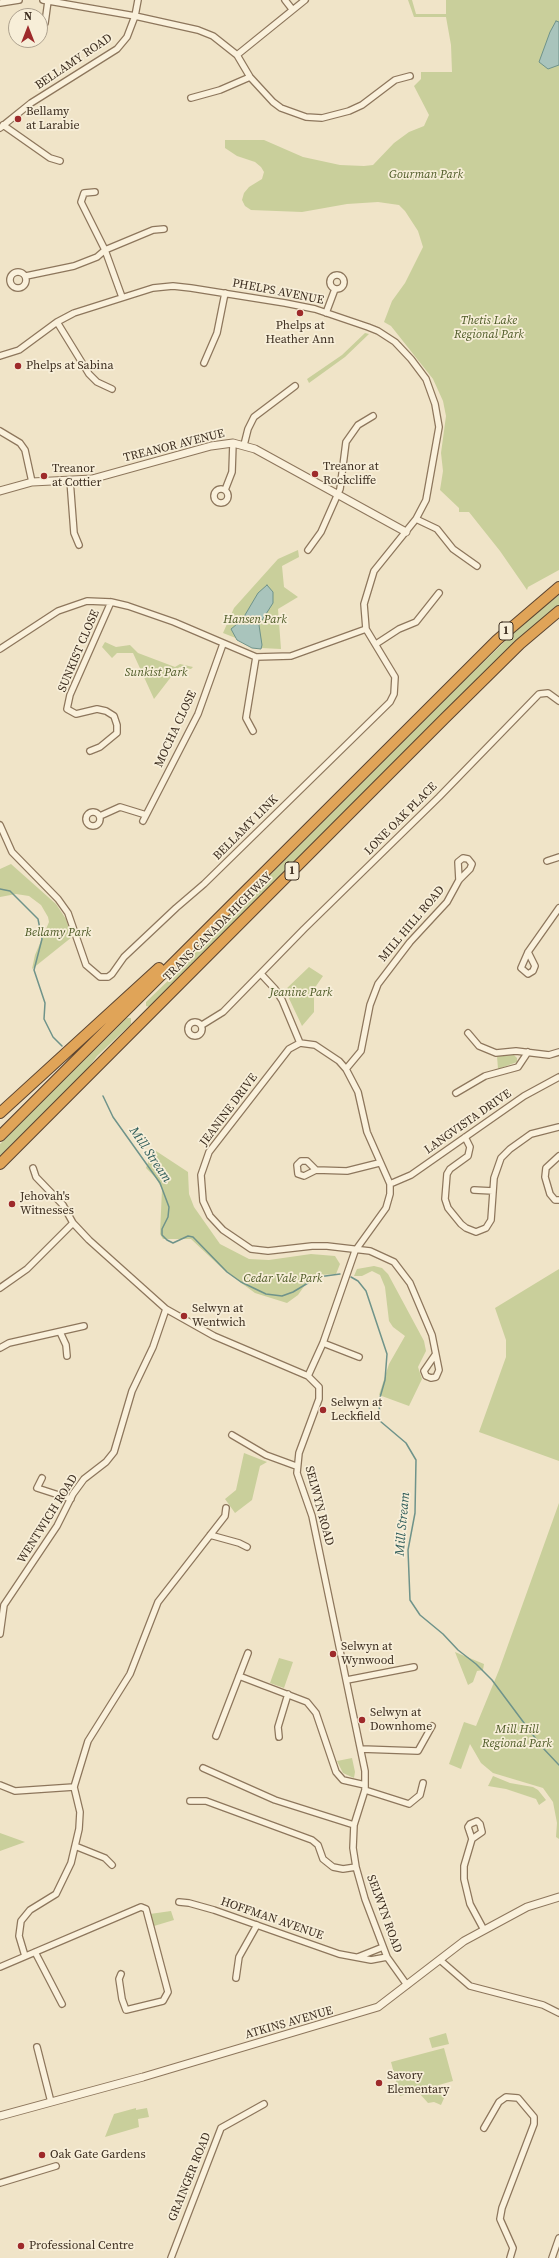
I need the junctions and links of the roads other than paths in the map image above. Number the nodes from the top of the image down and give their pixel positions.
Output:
1 (19, 0) edge
2 (43, 0) edge
3 (48, 0) edge
4 (138, 0) edge
5 (285, 0) edge
6 (304, 0) edge
7 (0, 3) edge
8 (292, 9) junction
9 (135, 16) junction
10 (237, 55) junction
11 (410, 76) dead end
12 (250, 77) junction
13 (190, 98) dead end
14 (1, 126) edge
15 (60, 161) dead end
16 (95, 192) dead end
17 (164, 230) dead end
18 (106, 250) junction
19 (26, 276) dead end
20 (335, 289) dead end
21 (225, 294) junction
22 (122, 297) junction
23 (326, 313) junction
24 (57, 322) junction
25 (0, 356) edge
26 (204, 363) dead end
27 (295, 386) dead end
28 (112, 389) dead end
29 (373, 416) dead end
30 (0, 431) edge
31 (233, 443) junction
32 (244, 445) junction
33 (70, 480) junction
34 (32, 482) junction
35 (225, 490) dead end
36 (0, 491) edge
37 (338, 494) junction
38 (416, 519) junction
39 (406, 532) junction
40 (79, 545) dead end
41 (308, 550) dead end
42 (477, 566) dead end
43 (559, 587) edge
44 (439, 593) dead end
45 (111, 602) junction
46 (559, 611) edge
47 (366, 629) junction
48 (223, 644) junction
49 (376, 644) junction
50 (0, 649) edge
51 (256, 657) junction
52 (396, 683) joint
53 (559, 701) edge
54 (253, 731) dead end
55 (90, 751) dead end
56 (100, 816) dead end
57 (0, 825) edge
58 (559, 857) edge
59 (547, 861) dead end
60 (459, 880) dead end
61 (232, 905) junction
62 (559, 908) edge
63 (528, 952) dead end
64 (261, 974) junction
65 (202, 1025) dead end
66 (468, 1033) dead end
67 (300, 1043) junction
68 (528, 1052) junction
69 (559, 1052) edge
70 (346, 1069) junction
71 (559, 1077) edge
72 (456, 1093) dead end
73 (0, 1113) edge
74 (559, 1127) edge
75 (30, 1135) junction
76 (0, 1136) edge
77 (465, 1136) junction
78 (559, 1156) edge
79 (379, 1163) junction
80 (0, 1164) edge
81 (33, 1168) dead end
82 (316, 1170) dead end
83 (0, 1172) edge
84 (390, 1184) junction
85 (474, 1190) dead end
86 (493, 1191) junction
87 (559, 1200) edge
88 (73, 1223) junction
89 (355, 1251) junction
90 (0, 1288) edge
91 (166, 1309) junction
92 (84, 1326) dead end
93 (60, 1332) junction
94 (323, 1343) junction
95 (0, 1348) edge
96 (67, 1356) dead end
97 (435, 1356) dead end
98 (359, 1357) dead end
99 (308, 1376) junction
100 (232, 1435) dead end
101 (296, 1466) junction
102 (42, 1478) dead end
103 (71, 1499) junction
104 (226, 1508) dead end
105 (210, 1535) junction
106 (247, 1547) dead end
107 (0, 1634) edge
108 (248, 1653) dead end
109 (414, 1667) dead end
110 (239, 1676) junction
111 (347, 1680) junction
112 (288, 1694) junction
113 (432, 1726) dead end
114 (216, 1736) dead end
115 (279, 1737) dead end
116 (361, 1749) junction
117 (203, 1768) dead end
118 (423, 1783) dead end
119 (0, 1785) edge
120 (74, 1787) junction
121 (365, 1788) junction
122 (190, 1801) dead end
123 (354, 1825) junction
124 (472, 1840) dead end
125 (75, 1846) junction
126 (112, 1865) dead end
127 (356, 1867) junction
128 (559, 1897) edge
129 (179, 1902) dead end
130 (257, 1925) junction
131 (484, 1930) junction
132 (383, 1947) junction
133 (35, 1952) junction
134 (25, 1956) junction
135 (358, 1957) junction
136 (387, 1957) junction
137 (440, 1960) junction
138 (0, 1967) edge
139 (121, 1974) dead end
140 (236, 1978) dead end
141 (407, 1985) junction
142 (62, 2004) dead end
143 (559, 2013) edge
144 (37, 2047) dead end
145 (51, 2102) junction
146 (264, 2104) dead end
147 (0, 2116) edge
148 (484, 2128) dead end
149 (56, 2166) dead end
150 (0, 2183) edge
151 (559, 2238) edge
152 (171, 2258) edge
153 (510, 2258) edge
154 (552, 2258) edge

1 - 7 street
2 - 3 street
3 - 9 street
4 - 9 street, BELLAMY ROAD
5 - 8 street
6 - 8 street
8 - 10 street
9 - 10 street
9 - 14 street, BELLAMY ROAD
10 - 12 street
11 - 12 street
12 - 13 street
14 - 15 street
16 - 18 street
17 - 18 street
18 - 19 street
18 - 22 street
20 - 23 street
21 - 22 street, PHELPS AVENUE
21 - 23 street, PHELPS AVENUE
21 - 26 street
22 - 24 street, PHELPS AVENUE
23 - 38 street, PHELPS AVENUE
24 - 25 street, PHELPS AVENUE
24 - 28 street
27 - 32 street
29 - 37 street
30 - 34 street
31 - 32 street, TREANOR AVENUE
31 - 33 street, TREANOR AVENUE
31 - 35 street
32 - 37 street, TREANOR AVENUE
33 - 34 street, TREANOR AVENUE
33 - 40 street
34 - 36 street, TREANOR AVENUE
37 - 39 street, TREANOR AVENUE
37 - 41 street
38 - 39 street, PHELPS AVENUE
38 - 42 street
39 - 47 street, PHELPS AVENUE
43 - 61 highway, TRANS-CANADA HIGHWAY / 1
44 - 49 street
45 - 48 street
45 - 50 street
45 - 55 street, SUNKIST CLOSE
46 - 75 highway, TRANS-CANADA HIGHWAY / 1
47 - 49 street, PHELPS AVENUE
47 - 51 street
48 - 51 street
48 - 56 street, MOCHA CLOSE
49 - 52 street, PHELPS AVENUE
51 - 54 street
52 - 57 street, BELLAMY LINK
53 - 64 street, LONE OAK PLACE
58 - 59 street
60 - 70 street, MILL HILL ROAD
61 - 73 highway
61 - 76 highway, TRANS-CANADA HIGHWAY / 1
62 - 63 street
64 - 65 street, LONE OAK PLACE
64 - 67 street
66 - 68 street
67 - 70 street
67 - 89 street, JEANINE DRIVE
68 - 69 street
68 - 72 street
70 - 79 street
71 - 77 street, LANGVISTA DRIVE
74 - 86 street
75 - 80 highway, TRANS-CANADA HIGHWAY / 1
75 - 83 highway
77 - 84 street, LANGVISTA DRIVE
77 - 86 street
78 - 87 street
79 - 82 street
79 - 84 street
81 - 88 street
84 - 89 street
85 - 86 street
88 - 90 street
88 - 91 street
89 - 94 street
89 - 97 street, JEANINE DRIVE
91 - 99 street
91 - 103 street, WENTWICH ROAD
92 - 93 street
93 - 95 street
93 - 96 street
94 - 98 street
94 - 99 street
99 - 101 street, SELWYN ROAD
100 - 101 street
101 - 111 street, SELWYN ROAD
102 - 103 street
103 - 107 street, WENTWICH ROAD
104 - 105 street
105 - 106 street
105 - 120 street
108 - 110 street
109 - 111 street
110 - 112 street
110 - 114 street
111 - 116 street, SELWYN ROAD
112 - 115 street
112 - 121 street
113 - 116 street
116 - 121 street, SELWYN ROAD
117 - 123 street
118 - 121 street
119 - 120 street
120 - 125 street
121 - 123 street, SELWYN ROAD
122 - 127 street
123 - 127 street, SELWYN ROAD
124 - 131 street
125 - 126 street
125 - 134 street
127 - 132 street, SELWYN ROAD
128 - 131 street, ATKINS AVENUE
129 - 130 street, HOFFMAN AVENUE
130 - 135 street, HOFFMAN AVENUE
130 - 140 street
131 - 137 street, ATKINS AVENUE
132 - 135 street
132 - 136 street, SELWYN ROAD
133 - 134 street
133 - 139 street
133 - 142 street
134 - 138 street
135 - 136 street, HOFFMAN AVENUE
136 - 141 street, SELWYN ROAD
137 - 141 street, ATKINS AVENUE
137 - 143 street
141 - 145 street, ATKINS AVENUE
144 - 145 street
145 - 147 street, ATKINS AVENUE
146 - 152 street, GRAINGER ROAD
148 - 153 street
149 - 150 street
151 - 154 street

